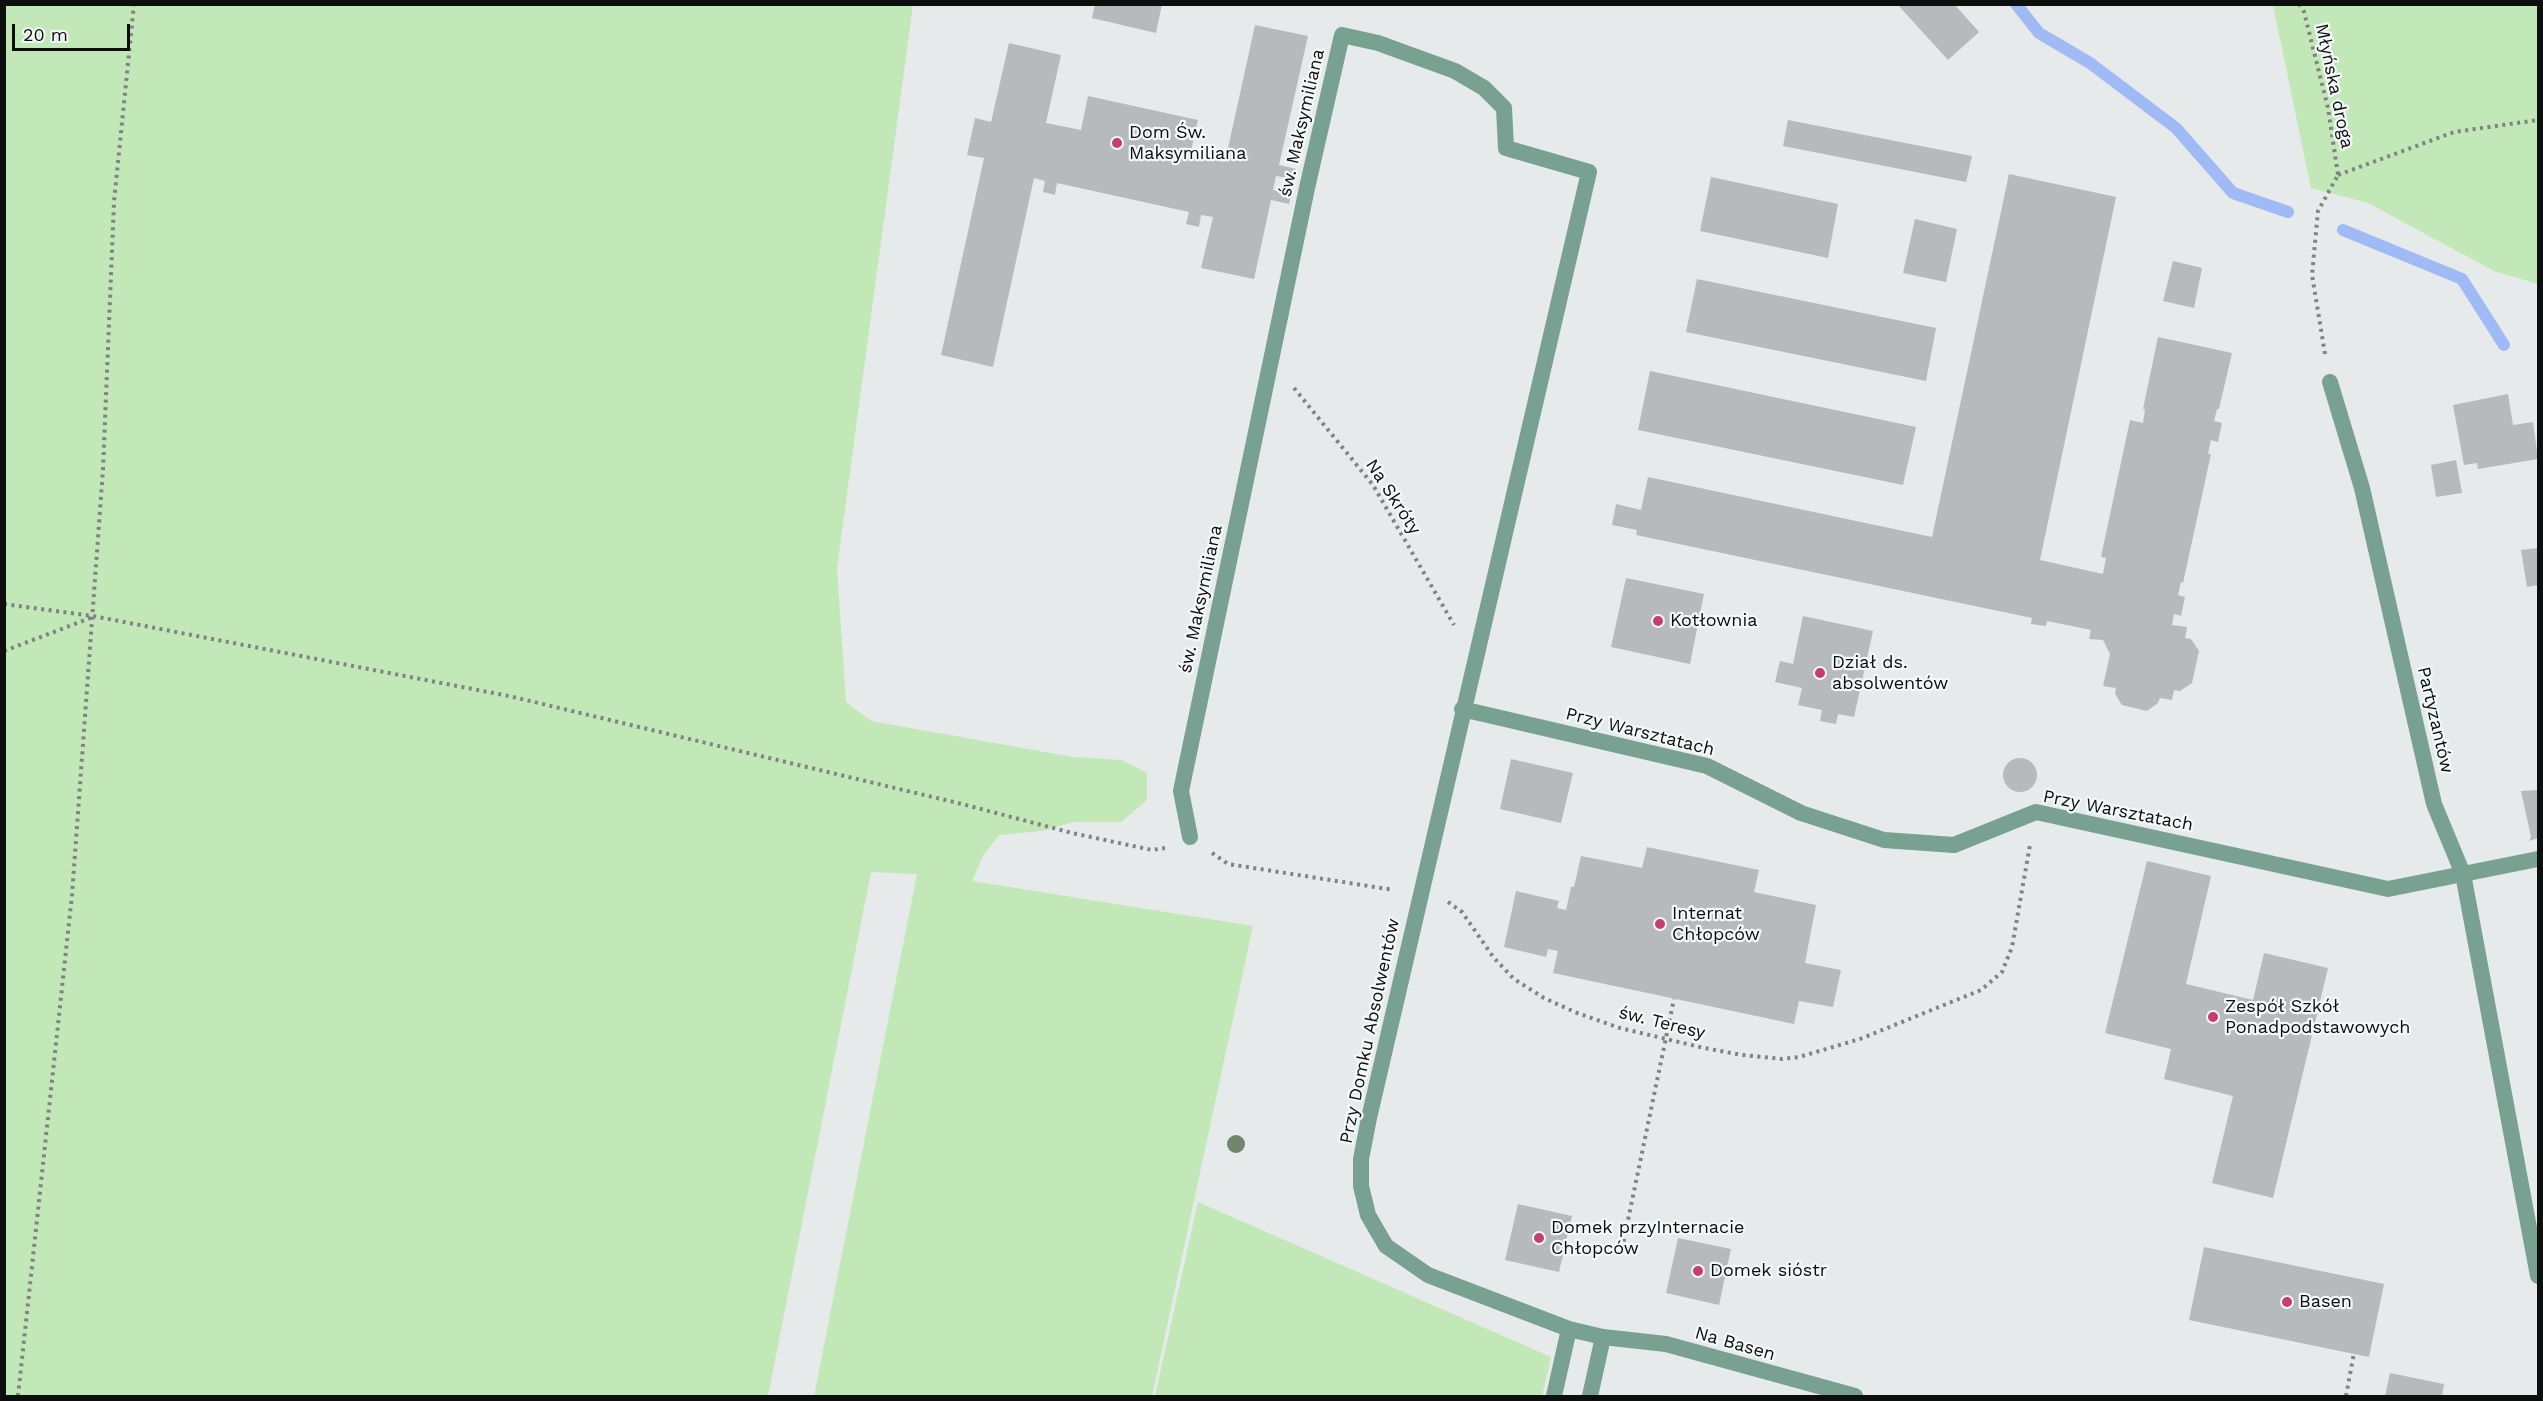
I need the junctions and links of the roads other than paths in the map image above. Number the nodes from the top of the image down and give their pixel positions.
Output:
1 (2330, 382) road end
2 (1474, 661) joint
3 (1462, 709) junction
4 (1195, 841) road end
5 (2538, 859) edge
6 (2463, 874) junction
7 (2538, 1276) edge
8 (1569, 1329) junction
9 (1603, 1337) junction
10 (1554, 1396) edge
11 (1590, 1396) edge
12 (1855, 1396) edge

1 - 6 street, Partyzantów
2 - 3 street, Przy Domku Absolwentów
2 - 4 street, św. Maksymiliana
3 - 6 street, Przy Warsztatach
3 - 8 street, Przy Domku Absolwentów
5 - 6 street, Przy Warsztatach
6 - 7 street, Partyzantów
8 - 9 street, Przy Domku Absolwentów
8 - 10 street
9 - 11 street
9 - 12 street, Na Basen

